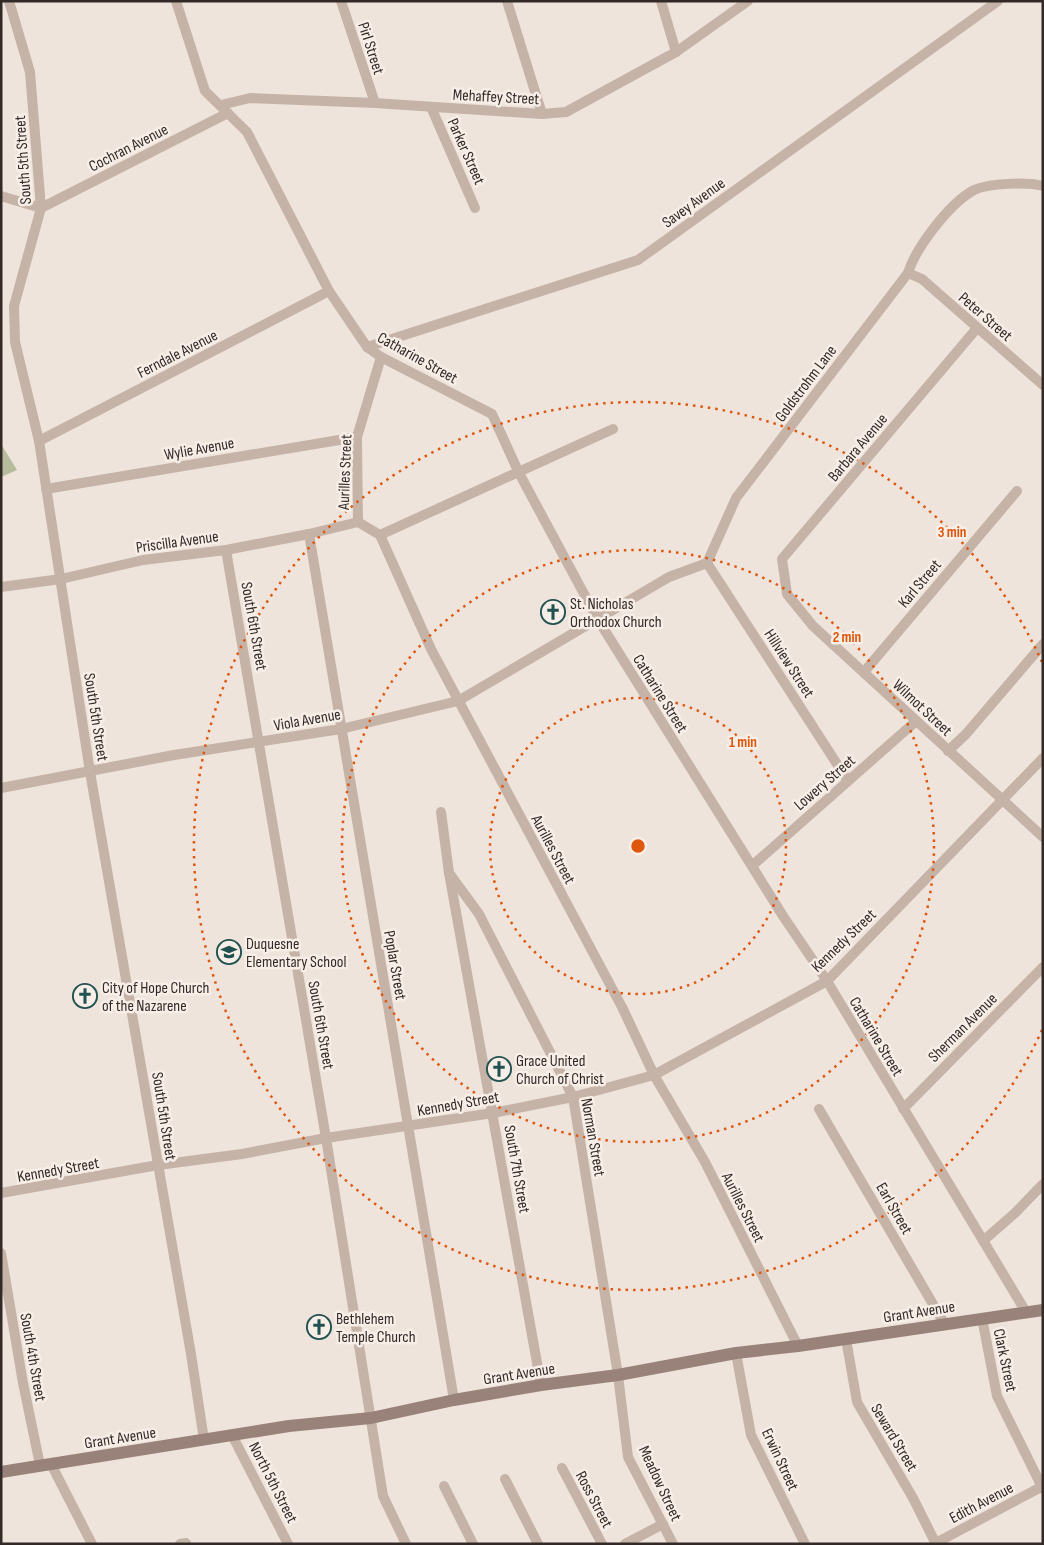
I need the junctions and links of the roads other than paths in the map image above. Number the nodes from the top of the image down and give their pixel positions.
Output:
1 (9, 1) edge
2 (176, 1) edge
3 (341, 1) edge
4 (507, 1) edge
5 (661, 1) edge
6 (998, 1) edge
7 (743, 3) edge
8 (676, 52) junction
9 (375, 103) junction
10 (431, 107) junction
11 (224, 109) junction
12 (542, 114) junction
13 (1043, 186) edge
14 (1, 196) edge
15 (41, 208) junction
16 (475, 208) dead end
17 (908, 273) junction
18 (329, 291) junction
19 (977, 328) junction
20 (367, 347) junction
21 (381, 357) junction
22 (1043, 385) edge
23 (613, 429) dead end
24 (357, 437) junction
25 (38, 441) junction
26 (519, 474) junction
27 (46, 489) junction
28 (1017, 490) dead end
29 (358, 522) junction
30 (309, 534) junction
31 (380, 536) junction
32 (226, 550) junction
33 (707, 563) junction
34 (61, 579) junction
35 (1, 588) edge
36 (787, 594) joint
37 (597, 618) junction
38 (1043, 644) edge
39 (864, 672) junction
40 (458, 701) junction
41 (915, 722) junction
42 (341, 729) junction
43 (260, 742) junction
44 (948, 751) junction
45 (1043, 758) edge
46 (90, 772) junction
47 (848, 781) junction
48 (1, 788) edge
49 (1002, 800) junction
50 (441, 812) dead end
51 (1043, 837) edge
52 (753, 865) junction
53 (449, 873) junction
54 (1043, 967) edge
55 (827, 981) junction
56 (654, 1075) junction
57 (573, 1097) junction
58 (819, 1109) dead end
59 (903, 1109) junction
60 (493, 1113) junction
61 (408, 1127) junction
62 (326, 1138) junction
63 (158, 1165) junction
64 (1043, 1184) edge
65 (1, 1193) edge
66 (983, 1241) junction
67 (1, 1253) edge
68 (1043, 1310) edge
69 (1026, 1312) junction
70 (982, 1318) junction
71 (944, 1323) junction
72 (846, 1339) junction
73 (798, 1346) junction
74 (736, 1353) junction
75 (618, 1375) junction
76 (542, 1385) junction
77 (454, 1400) junction
78 (371, 1418) junction
79 (232, 1435) junction
80 (204, 1440) junction
81 (45, 1464) junction
82 (562, 1468) dead end
83 (1, 1472) edge
84 (505, 1478) dead end
85 (444, 1486) dead end
86 (1042, 1488) edge
87 (663, 1524) junction
88 (935, 1543) edge
89 (92, 1544) edge
90 (180, 1544) edge
91 (186, 1544) edge
92 (288, 1544) edge
93 (406, 1544) edge
94 (473, 1544) edge
95 (538, 1544) edge
96 (602, 1544) edge
97 (625, 1544) edge
98 (673, 1544) edge
99 (806, 1544) edge

1 - 15 street, South 5th Street
2 - 11 street, Catharine Street
3 - 9 street, Pirl Street
4 - 12 street
5 - 8 street
6 - 20 street, Savey Avenue
7 - 8 street, Mehaffey Street
8 - 12 street, Mehaffey Street
9 - 10 street, Mehaffey Street
9 - 11 street, Mehaffey Street
10 - 12 street, Mehaffey Street
10 - 16 street, Parker Street
11 - 15 street, Cochran Avenue
11 - 18 street, Catharine Street
13 - 17 street, Goldstrohm Lane
14 - 15 street
15 - 25 street, South 5th Street
17 - 19 street, Peter Street
17 - 33 street, Goldstrohm Lane
18 - 20 street, Catharine Street
18 - 25 street, Ferndale Avenue
19 - 22 street, Peter Street
19 - 36 street, Barbara Avenue
20 - 21 street, Catharine Street
21 - 24 street, Aurilles Street
21 - 26 street, Catharine Street
23 - 26 street
24 - 27 street, Wylie Avenue
24 - 29 street, Aurilles Street
25 - 27 street, South 5th Street
26 - 31 street
26 - 37 street, Catharine Street
27 - 34 street, South 5th Street
28 - 39 street, Karl Street
29 - 30 street, Priscilla Avenue
29 - 31 street, Aurilles Street
30 - 32 street, Priscilla Avenue
30 - 42 street, Poplar Street
31 - 40 street, Aurilles Street
32 - 34 street, Priscilla Avenue
32 - 43 street, South 6th Street
33 - 37 street
33 - 47 street, Hillview Street
34 - 35 street, Priscilla Avenue
34 - 46 street, South 5th Street
36 - 39 street, Wilmot Street
37 - 40 street, Viola Avenue
37 - 52 street, Catharine Street
38 - 44 street
39 - 41 street, Wilmot Street
40 - 42 street, Viola Avenue
40 - 56 street, Aurilles Street
41 - 44 street, Wilmot Street
41 - 47 street, Lowery Street
42 - 43 street, Viola Avenue
42 - 61 street, Poplar Street
43 - 46 street, Viola Avenue
43 - 62 street, South 6th Street
44 - 49 street, Wilmot Street
45 - 49 street, Kennedy Street
46 - 48 street, Viola Avenue
46 - 63 street, South 5th Street
47 - 52 street, Lowery Street
49 - 51 street, Wilmot Street
49 - 55 street, Kennedy Street
50 - 53 street, South 7th Street
52 - 55 street, Catharine Street
53 - 57 street, Norman Street
53 - 60 street, South 7th Street
54 - 59 street, Sherman Avenue
55 - 56 street, Kennedy Street
55 - 59 street, Catharine Street
56 - 57 street, Kennedy Street
56 - 73 street, Aurilles Street
57 - 60 street, Kennedy Street
57 - 75 street, Norman Street
58 - 71 street, Earl Street
59 - 66 street, Catharine Street
60 - 61 street, Kennedy Street
60 - 76 street, South 7th Street
61 - 62 street, Kennedy Street
61 - 77 street, Poplar Street
62 - 63 street, Kennedy Street
62 - 78 street, South 6th Street
63 - 65 street, Kennedy Street
63 - 80 street, South 5th Street
64 - 66 street
66 - 69 street, Catharine Street
67 - 81 street, South 4th Street
68 - 69 street, Grant Avenue
69 - 70 street, Grant Avenue
70 - 71 street, Grant Avenue
70 - 86 street, Clark Street
71 - 72 street, Grant Avenue
72 - 73 street, Grant Avenue
72 - 88 street, Seward Street
73 - 74 street, Grant Avenue
74 - 75 street, Grant Avenue
74 - 99 street, Erwin Street
75 - 76 street, Grant Avenue
75 - 87 street, Meadow Street
76 - 77 street, Grant Avenue
77 - 78 street, Grant Avenue
78 - 79 street, Grant Avenue
78 - 93 street, South 6th Street
79 - 80 street, Grant Avenue
79 - 92 street, North 5th Street
80 - 81 street, Grant Avenue
81 - 83 street, Grant Avenue
81 - 89 street, South 4th Street
82 - 96 street, Ross Street
84 - 95 street
85 - 94 street
86 - 88 street, Edith Avenue
87 - 97 street
87 - 98 street, Meadow Street
90 - 91 street

